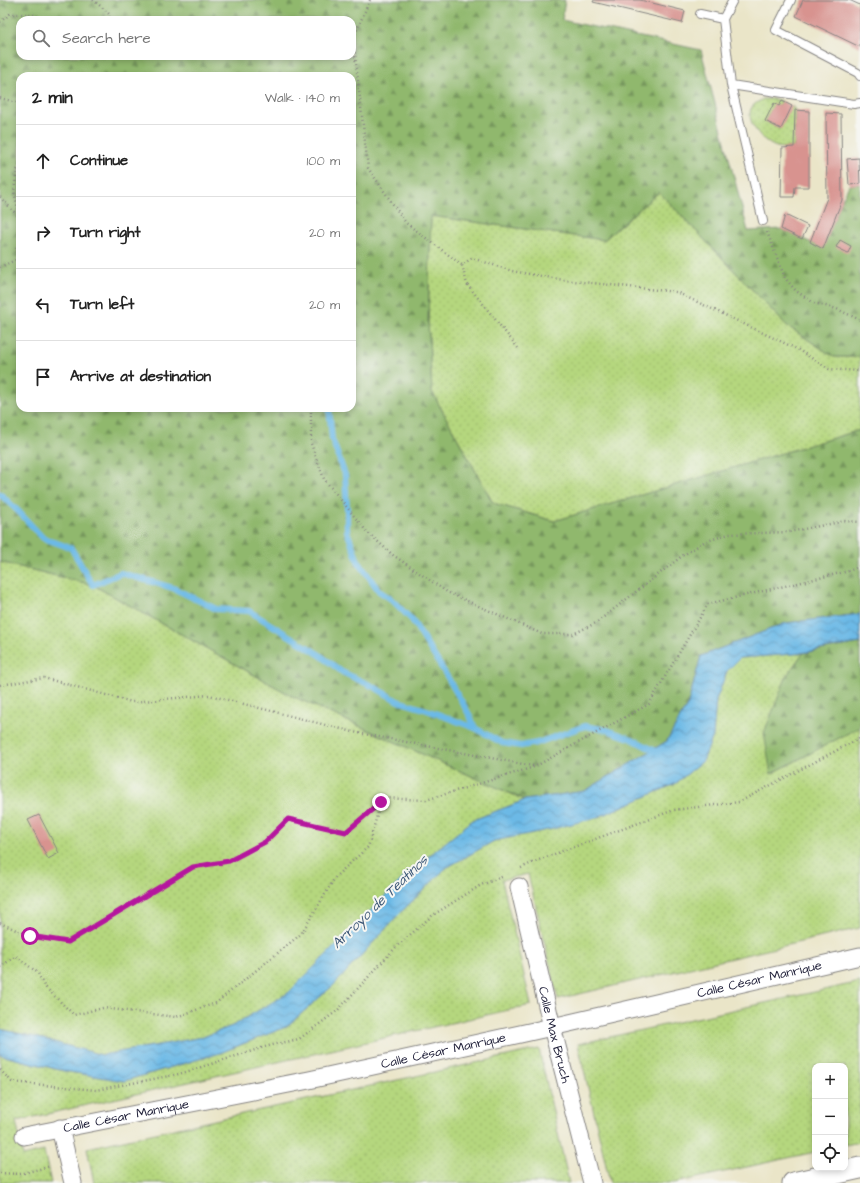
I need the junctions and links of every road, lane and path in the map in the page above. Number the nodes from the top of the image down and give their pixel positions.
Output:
1 (93, 0) edge
2 (370, 0) edge
3 (733, 0) edge
4 (791, 0) edge
5 (700, 14) dead end
6 (36, 16) edge
7 (110, 16) edge
8 (723, 19) junction
9 (0, 22) edge
10 (356, 31) edge
11 (356, 60) edge
12 (860, 76) edge
13 (731, 85) junction
14 (0, 98) edge
15 (16, 102) edge
16 (860, 103) edge
17 (16, 180) edge
18 (0, 197) edge
19 (16, 200) edge
20 (16, 214) edge
21 (763, 221) joint
22 (16, 260) edge
23 (462, 265) junction
24 (0, 267) edge
25 (860, 320) edge
26 (518, 348) dead end
27 (860, 371) edge
28 (311, 412) edge
29 (860, 522) edge
30 (860, 566) edge
31 (0, 685) edge
32 (860, 738) edge
33 (534, 766) junction
34 (381, 802) junction
35 (515, 871) dead end
36 (508, 874) dead end
37 (519, 887) dead end
38 (0, 923) edge
39 (860, 956) edge
40 (0, 966) edge
41 (552, 1027) junction
42 (0, 1070) edge
43 (60, 1128) junction
44 (24, 1136) dead end
45 (68, 1162) junction
46 (860, 1168) edge
47 (0, 1173) edge
48 (73, 1183) edge
49 (592, 1183) edge
50 (793, 1183) edge

1 - 7 path
2 - 10 path
3 - 8 lane
4 - 12 lane
5 - 8 lane
6 - 9 path
8 - 13 lane
11 - 23 path
13 - 16 lane
13 - 21 lane
14 - 15 path
17 - 19 path
18 - 20 path
21 - 25 path
22 - 24 path
23 - 26 path
23 - 27 path
28 - 29 path
30 - 33 path
31 - 33 path
32 - 35 path
33 - 34 path
34 - 38 path
34 - 40 path
36 - 42 path
37 - 41 street, Calle Max Bruch
39 - 41 street, Calle César Manrique
41 - 43 street, Calle César Manrique
41 - 49 street, Calle Max Bruch
43 - 44 street, Calle César Manrique
43 - 45 street
45 - 47 path
45 - 48 street
46 - 50 street

